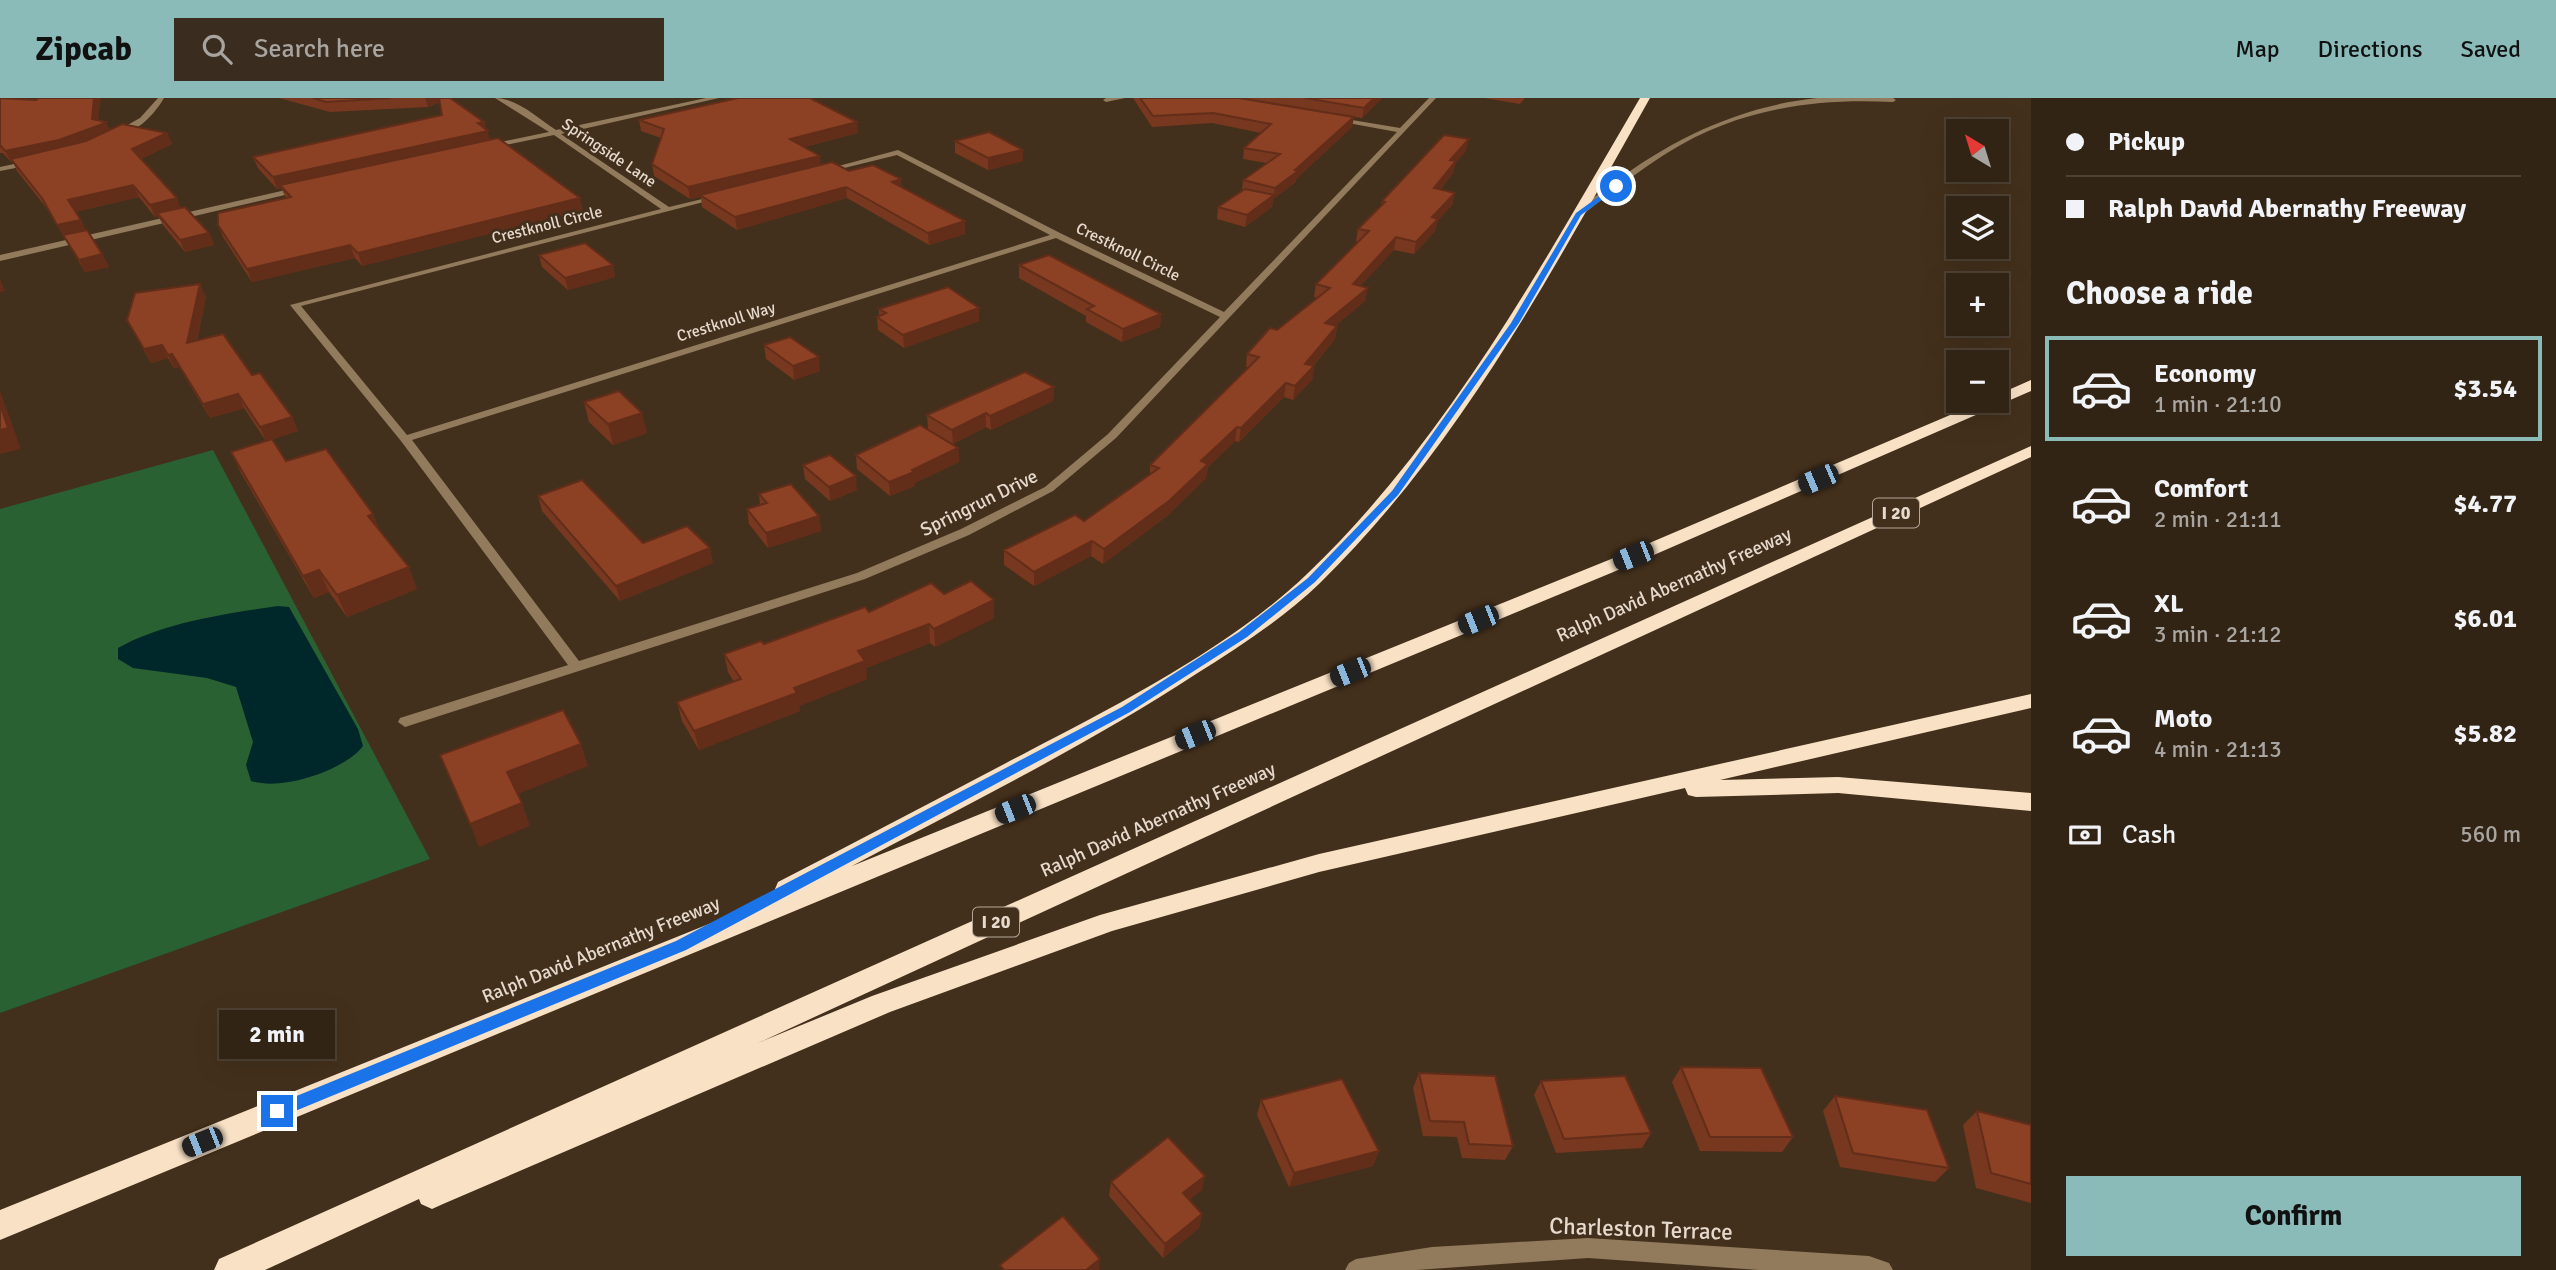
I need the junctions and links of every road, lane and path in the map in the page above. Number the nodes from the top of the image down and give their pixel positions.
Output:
1 (161, 98) edge
2 (498, 98) edge
3 (716, 98) edge
4 (1122, 98) edge
5 (1433, 98) edge
6 (1645, 98) edge
7 (1106, 100) dead end
8 (1893, 100) edge
9 (1324, 117) edge
10 (1403, 131) junction
11 (556, 133) junction
12 (112, 137) edge
13 (478, 150) edge
14 (44, 160) edge
15 (0, 169) edge
16 (817, 173) edge
17 (309, 186) edge
18 (736, 193) edge
19 (668, 210) junction
20 (1578, 214) junction
21 (1057, 235) junction
22 (0, 258) edge
23 (1225, 317) junction
24 (2031, 385) edge
25 (2009, 395) edge
26 (1969, 413) edge
27 (405, 439) junction
28 (2031, 451) edge
29 (576, 668) junction
30 (2031, 701) edge
31 (405, 722) dead end
32 (1603, 799) junction
33 (2031, 802) edge
34 (681, 946) junction
35 (0, 1225) edge
36 (230, 1270) edge
37 (254, 1270) edge
38 (1356, 1270) edge
39 (1882, 1270) edge

1 - 12 street
2 - 11 street, Springside Lane
3 - 11 street
4 - 7 street
5 - 10 street, Springrun Drive
6 - 20 highway
8 - 20 street
9 - 10 street
10 - 23 street, Springrun Drive
11 - 13 street
11 - 19 street, Springside Lane
14 - 15 street
16 - 21 street, Crestknoll Circle
17 - 22 street
18 - 19 street, Crestknoll Circle
19 - 27 street, Crestknoll Circle
20 - 34 highway
21 - 23 street, Crestknoll Circle
21 - 27 street, Crestknoll Way
23 - 29 street, Springrun Drive
24 - 25 highway, Ralph David Abernathy Freeway
26 - 34 highway, Ralph David Abernathy Freeway
27 - 29 street, Crestknoll Circle
28 - 36 highway, Ralph David Abernathy Freeway / I 20
29 - 31 street, Springrun Drive
30 - 32 highway
32 - 33 highway
32 - 37 highway
34 - 35 highway, Ralph David Abernathy Freeway
38 - 39 street, Charleston Terrace

